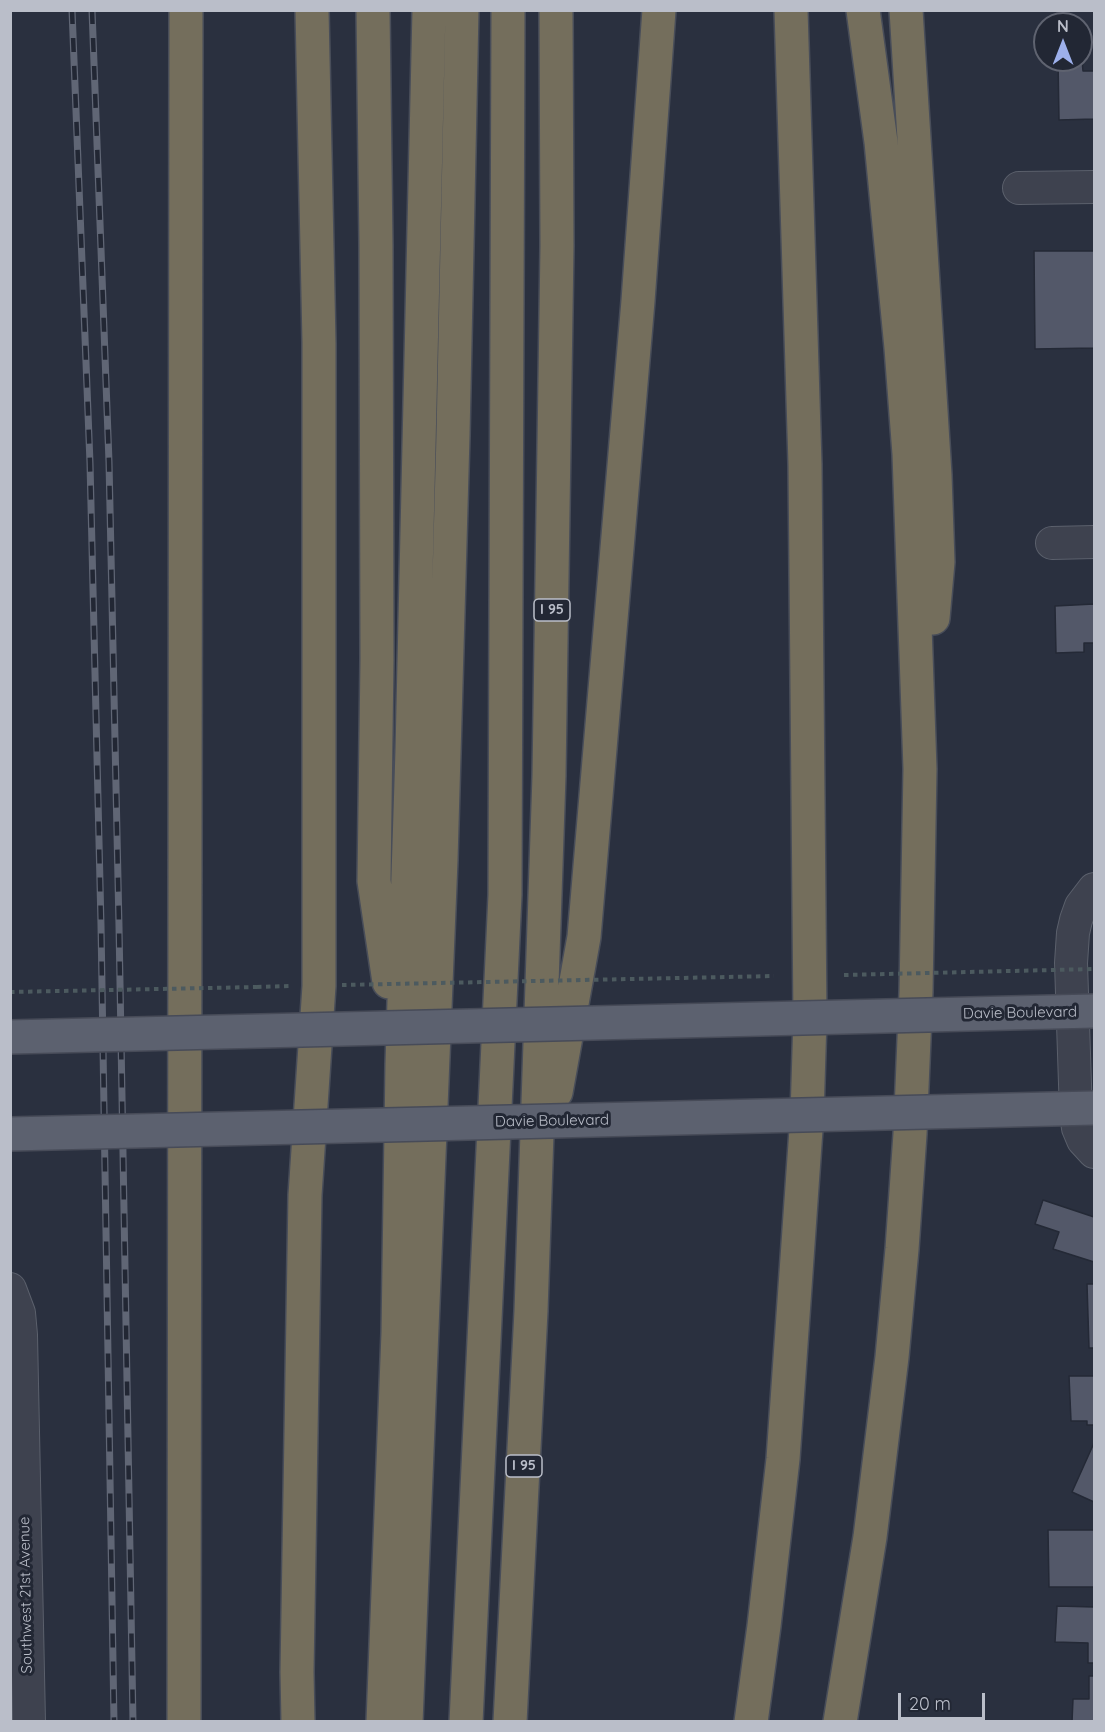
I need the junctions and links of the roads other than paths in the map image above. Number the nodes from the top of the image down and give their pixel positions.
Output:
1 (186, 10) edge
2 (312, 10) edge
3 (373, 10) edge
4 (429, 10) edge
5 (462, 10) edge
6 (508, 10) edge
7 (556, 10) edge
8 (658, 10) edge
9 (791, 10) edge
10 (863, 10) edge
11 (906, 10) edge
12 (1095, 187) edge
13 (1019, 188) dead end
14 (1095, 542) edge
15 (1052, 543) dead end
16 (920, 770) junction
17 (1095, 889) edge
18 (1095, 1011) edge
19 (810, 1019) junction
20 (316, 1030) junction
21 (10, 1037) edge
22 (402, 1064) junction
23 (1095, 1108) edge
24 (807, 1115) junction
25 (309, 1125) junction
26 (10, 1134) edge
27 (1095, 1152) edge
28 (535, 1209) junction
29 (10, 1289) edge
30 (297, 1672) junction
31 (29, 1722) edge
32 (184, 1722) edge
33 (292, 1722) edge
34 (298, 1722) edge
35 (383, 1722) edge
36 (406, 1722) edge
37 (466, 1722) edge
38 (510, 1722) edge
39 (751, 1722) edge
40 (840, 1722) edge

1 - 32 highway
2 - 20 highway
3 - 22 highway
4 - 22 highway
5 - 36 highway
6 - 37 highway
7 - 28 highway, I 95
8 - 28 highway
9 - 19 highway
10 - 16 highway
11 - 16 highway
12 - 13 street
14 - 15 street
16 - 40 highway
17 - 27 street
18 - 19 main road, Davie Boulevard, bridge
19 - 20 main road, Davie Boulevard, bridge
19 - 24 highway
20 - 21 main road, Davie Boulevard, bridge
20 - 25 highway
22 - 35 highway
23 - 24 main road, Davie Boulevard, bridge
24 - 25 main road, Davie Boulevard, bridge
24 - 39 highway
25 - 26 main road, Davie Boulevard, bridge
25 - 30 highway
28 - 38 highway, I 95
29 - 31 street, Southwest 21st Avenue
30 - 33 highway
30 - 34 highway

